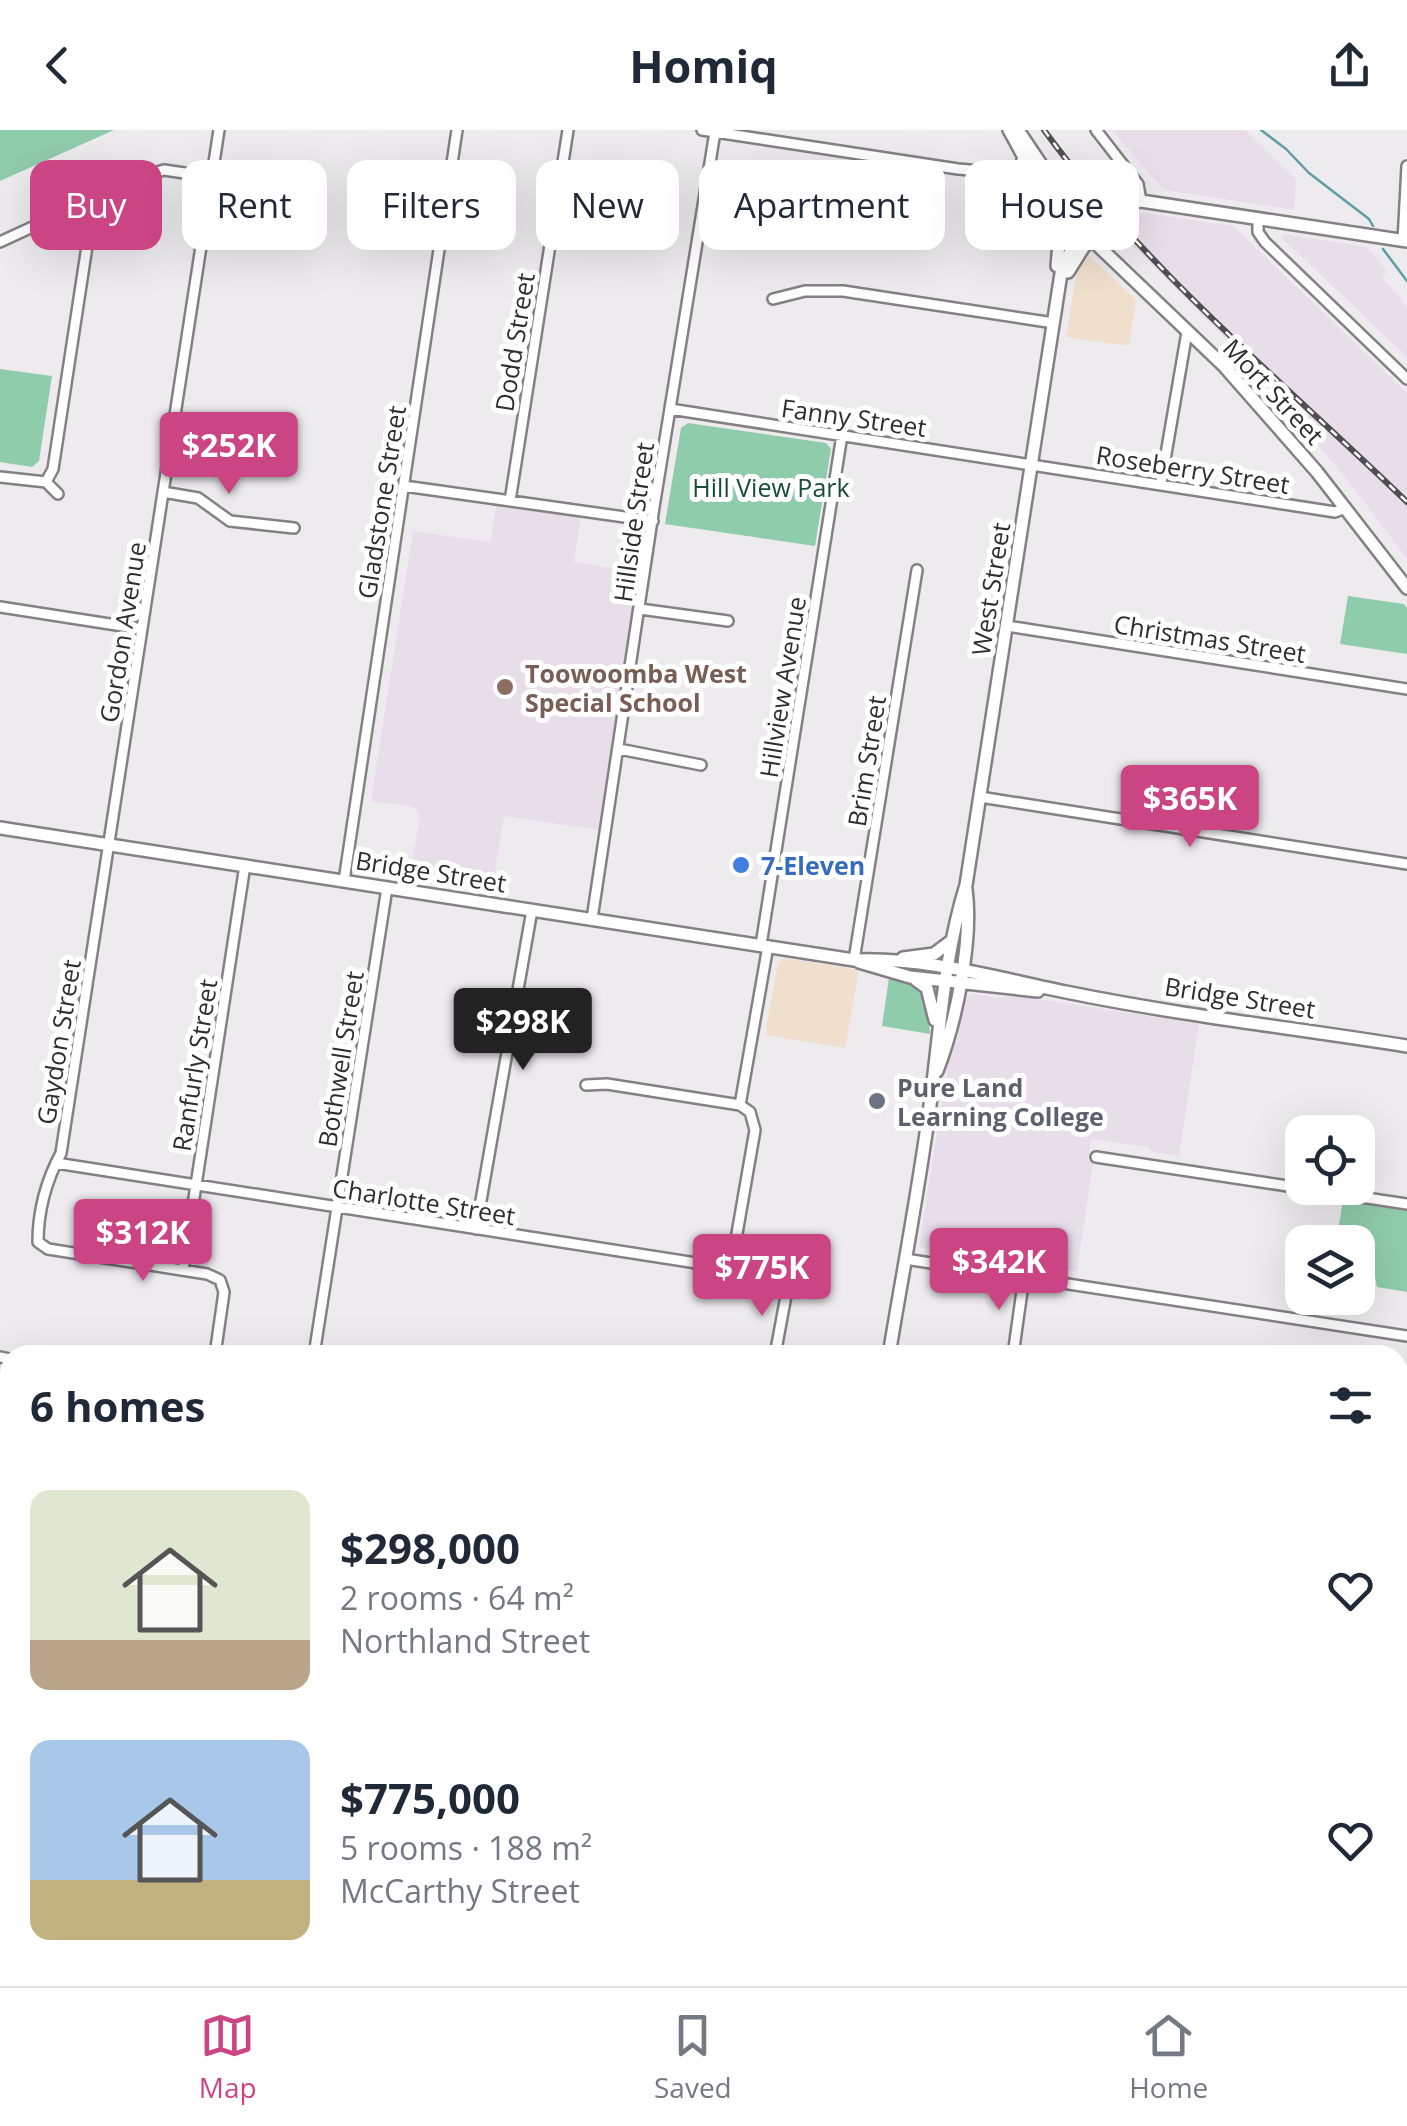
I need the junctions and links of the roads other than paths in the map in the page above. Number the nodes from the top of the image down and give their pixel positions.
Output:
1 (219, 130) edge
2 (457, 130) edge
3 (568, 130) edge
4 (702, 130) edge
5 (808, 130) edge
6 (1009, 130) edge
7 (1018, 130) edge
8 (1096, 130) edge
9 (715, 132) edge
10 (807, 146) junction
11 (1024, 155) junction
12 (215, 160) edge
13 (1027, 160) edge
14 (1037, 160) edge
15 (1119, 160) edge
16 (1407, 166) edge
17 (958, 169) junction
18 (965, 171) edge
19 (1139, 202) edge
20 (1258, 218) junction
21 (30, 228) edge
22 (1401, 240) edge
23 (0, 242) edge
24 (86, 250) edge
25 (201, 250) edge
26 (1060, 250) edge
27 (1075, 250) edge
28 (1078, 250) edge
29 (1102, 250) edge
30 (1059, 285) junction
31 (773, 299) dead end
32 (1058, 300) junction
33 (1054, 323) junction
34 (1187, 332) junction
35 (1407, 379) edge
36 (670, 410) junction
37 (842, 436) junction
38 (1032, 464) junction
39 (0, 477) edge
40 (46, 482) junction
41 (1161, 484) junction
42 (404, 486) junction
43 (164, 492) junction
44 (58, 494) dead end
45 (510, 500) junction
46 (1346, 508) junction
47 (653, 521) junction
48 (294, 528) dead end
49 (918, 570) dead end
50 (1407, 588) edge
51 (0, 607) edge
52 (640, 609) junction
53 (728, 621) dead end
54 (1007, 626) junction
55 (142, 629) junction
56 (1407, 689) edge
57 (620, 749) junction
58 (701, 765) dead end
59 (980, 798) junction
60 (0, 828) edge
61 (110, 844) junction
62 (1407, 864) edge
63 (245, 865) junction
64 (344, 880) junction
65 (966, 885) junction
66 (387, 888) junction
67 (532, 910) junction
68 (592, 919) junction
69 (952, 938) junction
70 (764, 946) junction
71 (879, 959) junction
72 (854, 960) junction
73 (910, 977) junction
74 (953, 977) junction
75 (935, 1044) junction
76 (1407, 1046) edge
77 (933, 1080) junction
78 (586, 1085) dead end
79 (740, 1105) junction
80 (1096, 1157) dead end
81 (56, 1163) junction
82 (196, 1185) junction
83 (1407, 1204) edge
84 (337, 1208) junction
85 (476, 1229) junction
86 (905, 1259) junction
87 (731, 1268) junction
88 (183, 1270) junction
89 (1024, 1277) junction
90 (1407, 1336) edge
91 (216, 1345) edge
92 (316, 1345) edge
93 (777, 1345) edge
94 (891, 1345) edge
95 (1014, 1345) edge

1 - 12 street, Gordon Avenue
2 - 42 street, Gladstone Street
3 - 45 street, Dodd Street
4 - 9 street
5 - 10 street
6 - 11 main road, Mort Street
7 - 14 main road, Mort Street
8 - 15 street
9 - 10 street
9 - 36 street, Hillside Street
10 - 17 street
11 - 13 main road, Mort Street
11 - 17 street
16 - 22 street
17 - 18 street
19 - 20 main road
20 - 22 main road
20 - 35 street
21 - 23 street
24 - 40 street
25 - 43 street, Gordon Avenue
26 - 30 main road
27 - 30 main road, West Street
28 - 32 main road, West Street
29 - 34 main road, Mort Street
30 - 32 main road, West Street
31 - 33 street
32 - 33 main road, West Street
33 - 38 main road, West Street
34 - 41 street
34 - 46 main road, Mort Street
36 - 37 street, Fanny Street
36 - 47 street, Hillside Street
37 - 38 street, Fanny Street
37 - 70 street, Hillview Avenue
38 - 41 street, Roseberry Street
38 - 54 main road, West Street
39 - 40 street
40 - 44 street
41 - 46 street, Roseberry Street
42 - 45 street
42 - 64 street, Gladstone Street
43 - 48 street
43 - 55 street, Gordon Avenue
45 - 47 street
46 - 50 main road, Mort Street
47 - 52 street, Hillside Street
49 - 72 street, Brim Street
51 - 55 street
52 - 53 street
52 - 57 street, Hillside Street
54 - 56 street, Christmas Street
54 - 59 main road, West Street
55 - 61 street, Gordon Avenue
57 - 58 street
57 - 68 street, Hillside Street
59 - 62 street
59 - 65 main road, West Street
60 - 61 main road, Bridge Street
61 - 63 main road, Bridge Street
61 - 81 street, Gaydon Street
63 - 64 main road, Bridge Street
63 - 82 street, Ranfurly Street
64 - 66 main road, Bridge Street
65 - 69 main road, West Street
65 - 74 main road, West Street
66 - 67 main road, Bridge Street
66 - 84 street, Bothwell Street
67 - 68 main road, Bridge Street
67 - 85 street
68 - 70 main road, Bridge Street
69 - 71 main road
69 - 74 main road, West Street
70 - 72 main road, Bridge Street
70 - 79 street, Hillview Avenue
71 - 72 main road, Bridge Street
71 - 74 main road, Bridge Street
72 - 73 main road, Bridge Street
73 - 74 main road, Bridge Street
73 - 75 main road
74 - 75 main road, West Street
74 - 76 main road, Bridge Street
74 - 77 main road, West Street
75 - 77 main road, West Street
77 - 86 main road, West Street
78 - 79 street
79 - 87 street
80 - 83 street
81 - 82 street, Charlotte Street
81 - 88 street, Gaydon Street
82 - 84 street, Charlotte Street
82 - 88 street, Ranfurly Street
84 - 85 street, Charlotte Street
84 - 92 street, Bothwell Street
85 - 87 street, Charlotte Street
86 - 89 street
86 - 94 main road, West Street
87 - 93 street, Charlotte Street
88 - 91 street
89 - 90 street
89 - 95 street

